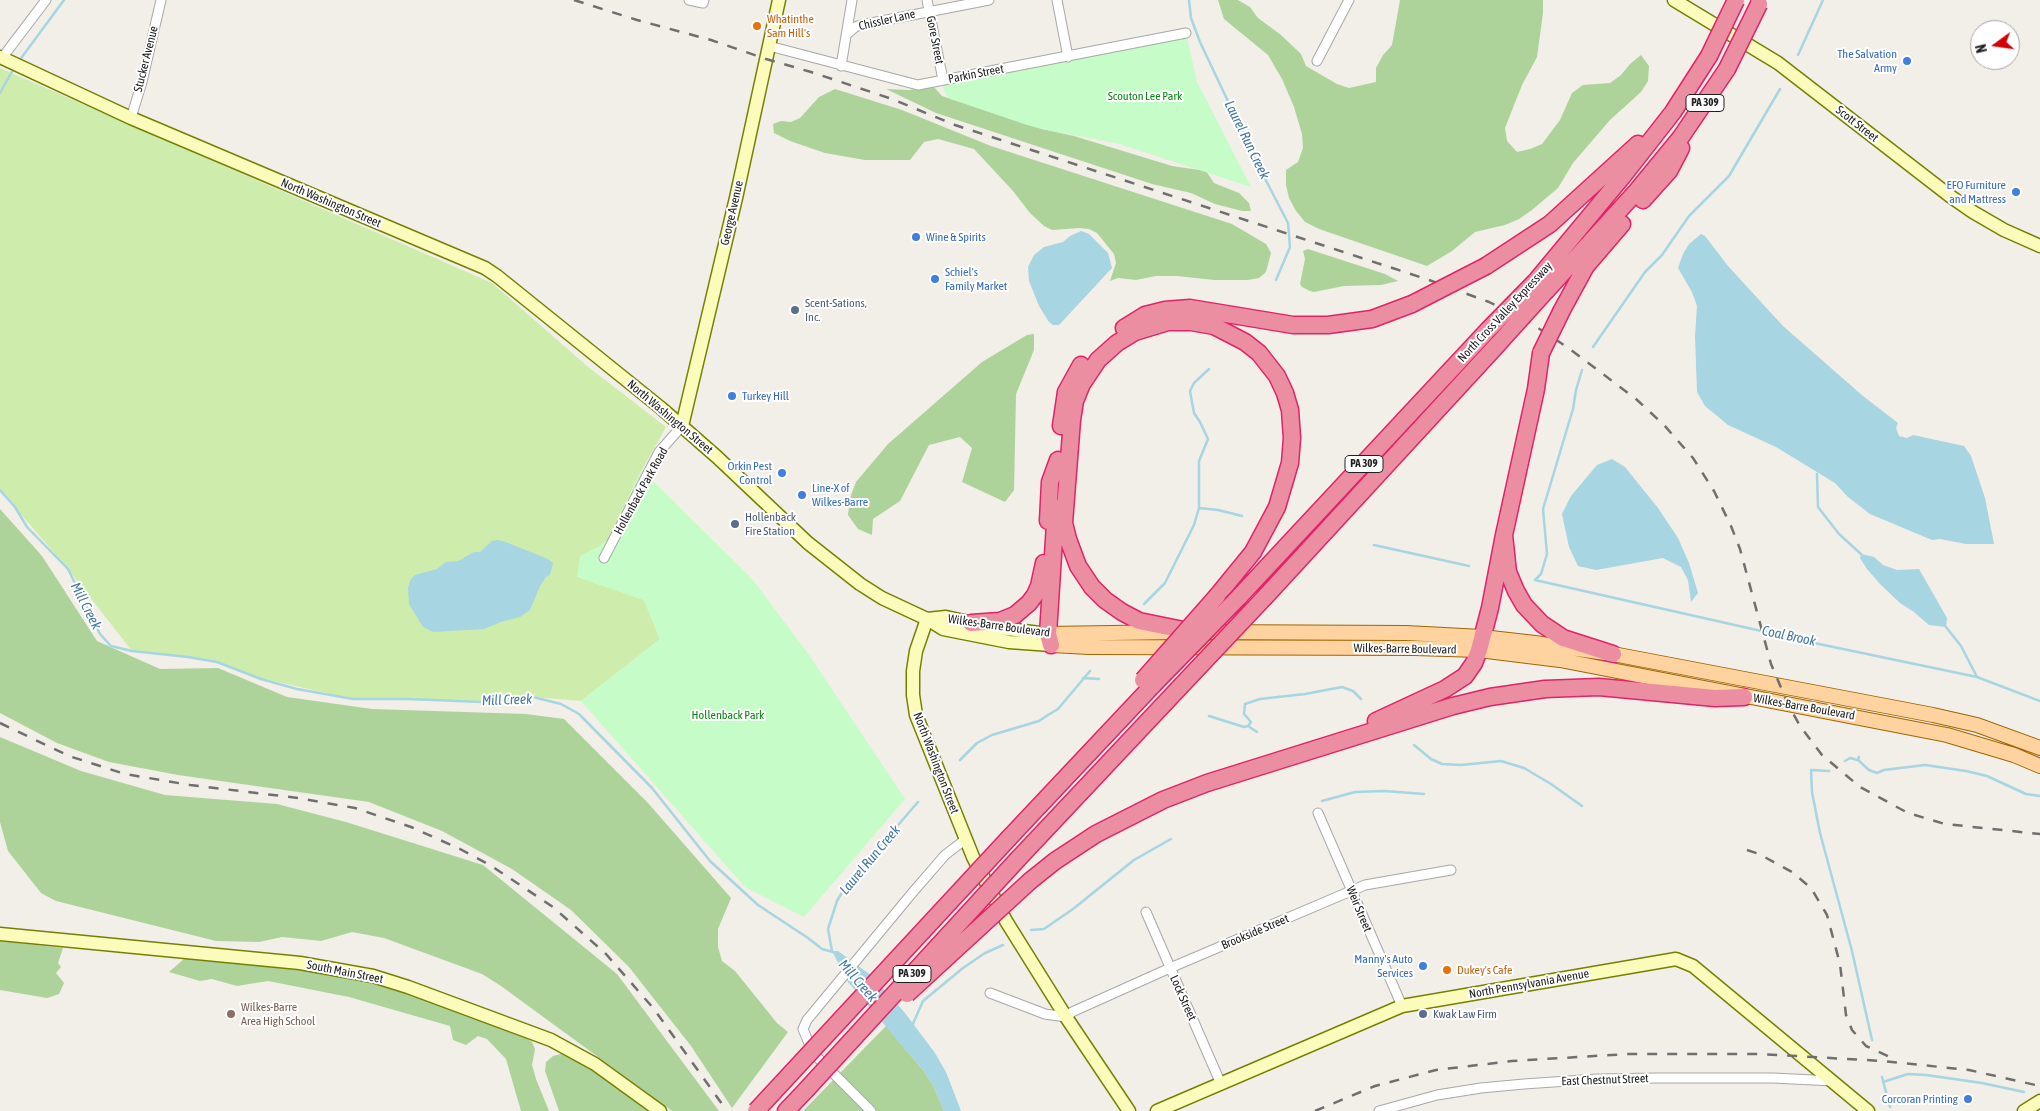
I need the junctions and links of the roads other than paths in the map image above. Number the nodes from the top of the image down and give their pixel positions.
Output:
1 (46, 0) edge
2 (161, 0) edge
3 (689, 0) edge
4 (779, 0) edge
5 (852, 0) edge
6 (927, 0) edge
7 (989, 0) edge
8 (1057, 0) edge
9 (1349, 0) edge
10 (1674, 0) edge
11 (1736, 0) edge
12 (703, 2) edge
13 (1760, 2) edge
14 (929, 11) junction
15 (847, 34) junction
16 (1186, 34) dead end
17 (769, 46) junction
18 (1, 57) edge
19 (1068, 57) junction
20 (1317, 61) dead end
21 (841, 66) junction
22 (943, 80) junction
23 (1702, 108) junction
24 (1673, 112) junction
25 (131, 118) junction
26 (2040, 246) edge
27 (1540, 287) junction
28 (682, 426) junction
29 (1058, 460) junction
30 (1064, 523) junction
31 (1504, 535) junction
32 (604, 558) dead end
33 (927, 619) junction
34 (971, 623) junction
35 (1193, 632) junction
36 (1053, 638) junction
37 (1480, 643) junction
38 (1613, 654) junction
39 (1149, 682) junction
40 (1744, 697) junction
41 (2040, 748) edge
42 (2040, 766) edge
43 (1261, 767) junction
44 (1318, 813) dead end
45 (966, 839) junction
46 (1451, 870) dead end
47 (1351, 891) junction
48 (1146, 912) dead end
49 (0, 934) edge
50 (1170, 968) junction
51 (990, 993) dead end
52 (1402, 1006) junction
53 (1066, 1017) junction
54 (1833, 1082) junction
55 (1220, 1084) junction
56 (806, 1090) junction
57 (2040, 1101) edge
58 (660, 1111) edge
59 (756, 1111) edge
60 (786, 1111) edge
61 (871, 1111) edge
62 (1129, 1111) edge
63 (1157, 1111) edge
64 (1378, 1111) edge
65 (1868, 1111) edge
66 (2024, 1111) edge

1 - 18 street
2 - 25 street, Stucker Avenue
3 - 12 street
4 - 17 street, George Avenue
5 - 15 street
6 - 14 street, Gore Street
7 - 14 street, Chissler Lane
8 - 19 street
9 - 20 street
10 - 26 street, Scott Street
11 - 24 highway, North Cross Valley Expressway / PA 309, bridge
13 - 23 highway, North Cross Valley Expressway / PA 309, bridge
14 - 15 street, Chissler Lane
14 - 22 street, Gore Street
15 - 21 street
16 - 19 street, Parkin Street
17 - 21 street, Parkin Street
17 - 28 street, George Avenue
18 - 25 street, North Washington Street
19 - 22 street, Parkin Street
21 - 22 street, Parkin Street
23 - 27 highway, North Cross Valley Expressway / PA 309
23 - 31 highway, bridge
24 - 27 highway, North Cross Valley Expressway / PA 309
24 - 29 highway, bridge
25 - 28 street, North Washington Street
27 - 39 highway, North Cross Valley Expressway / PA 309, bridge
27 - 56 highway, North Cross Valley Expressway / PA 309, bridge
28 - 32 street, Hollenback Park Road
28 - 33 street, North Washington Street
29 - 34 highway
29 - 36 highway
30 - 35 highway
30 - 36 highway
30 - 39 highway, bridge
31 - 37 highway
31 - 38 highway
33 - 34 street, Wilkes-Barre Boulevard
33 - 36 street, Wilkes-Barre Boulevard
33 - 45 street, North Washington Street
34 - 36 street, Wilkes-Barre Boulevard
35 - 36 main road, Wilkes-Barre Boulevard
35 - 37 main road, Wilkes-Barre Boulevard
36 - 37 main road, Wilkes-Barre Boulevard
37 - 38 main road, Wilkes-Barre Boulevard
37 - 40 main road, Wilkes-Barre Boulevard
37 - 43 highway
38 - 41 main road, Wilkes-Barre Boulevard
39 - 59 highway, PA 309, bridge
40 - 42 main road, Wilkes-Barre Boulevard
40 - 43 highway
43 - 56 highway, bridge
44 - 47 street, Weir Street
45 - 53 street, North Washington Street
45 - 61 street
46 - 47 street, Brookside Street
47 - 50 street, Brookside Street
47 - 52 street, Weir Street
48 - 50 street, Lock Street
49 - 58 street, South Main Street
50 - 53 street, Brookside Street
50 - 55 street, Lock Street
51 - 53 street
52 - 54 street, North Pennsylvania Avenue
52 - 55 street, North Pennsylvania Avenue
53 - 62 street, North Washington Street
54 - 64 street, East Chestnut Street
54 - 65 street, North Pennsylvania Avenue
55 - 63 street, North Pennsylvania Avenue
56 - 60 highway, PA 309
57 - 66 street

